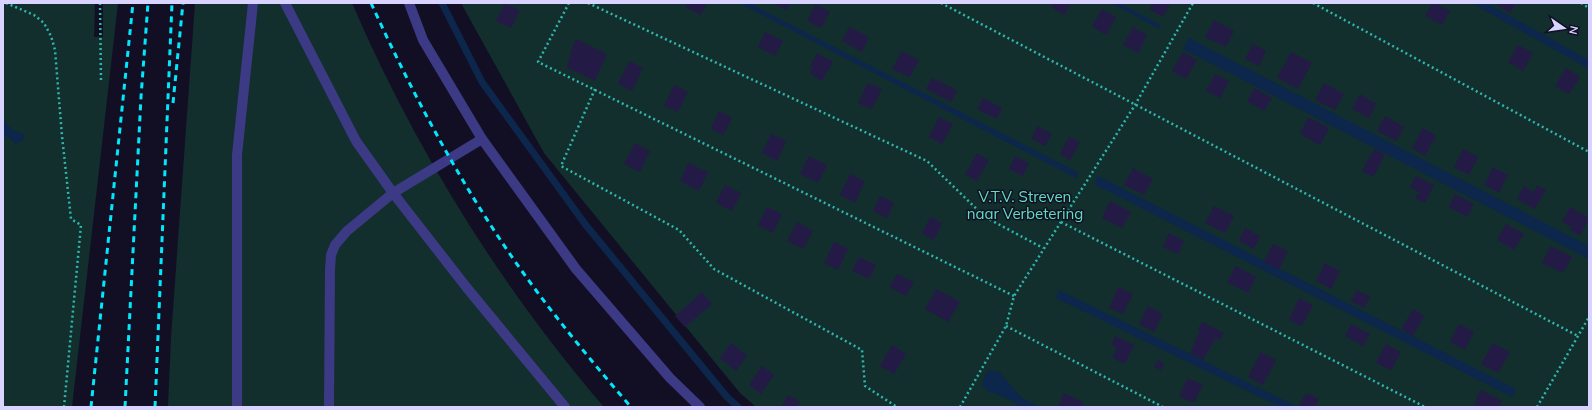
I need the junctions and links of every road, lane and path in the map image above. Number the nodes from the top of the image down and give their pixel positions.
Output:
1 (6, 3) edge
2 (100, 3) edge
3 (253, 3) edge
4 (285, 3) edge
5 (409, 3) edge
6 (563, 3) edge
7 (588, 3) edge
8 (941, 3) edge
9 (1193, 3) edge
10 (1313, 3) edge
11 (1581, 3) edge
12 (568, 5) edge
13 (1589, 8) edge
14 (101, 82) dead end
15 (595, 89) junction
16 (1135, 105) junction
17 (482, 139) junction
18 (1589, 152) edge
19 (393, 193) junction
20 (1061, 222) junction
21 (1043, 248) junction
22 (1014, 296) junction
23 (1589, 317) edge
24 (1006, 326) junction
25 (1578, 336) junction
26 (64, 407) edge
27 (237, 407) edge
28 (329, 407) edge
29 (565, 407) edge
30 (700, 407) edge
31 (897, 407) edge
32 (960, 407) edge
33 (1163, 407) edge
34 (1425, 407) edge
35 (1537, 407) edge

1 - 26 path
2 - 14 path
3 - 27 lane
4 - 19 lane
5 - 17 lane
6 - 12 path
7 - 21 path
8 - 16 path
9 - 16 path
10 - 18 path
11 - 13 path
12 - 15 path
15 - 22 path
15 - 31 path
16 - 20 path
16 - 25 path
17 - 19 lane
17 - 30 lane
19 - 28 lane
19 - 29 lane
20 - 21 path
20 - 34 path
21 - 22 path
22 - 24 path
23 - 25 path
24 - 32 path
24 - 33 path
25 - 35 path

